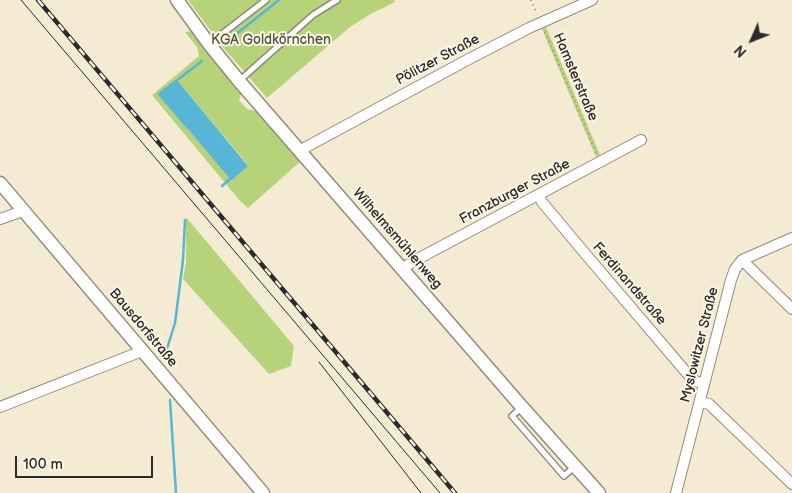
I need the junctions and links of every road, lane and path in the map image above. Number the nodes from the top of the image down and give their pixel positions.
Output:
1 (177, 0) edge
2 (266, 0) edge
3 (337, 0) edge
4 (531, 0) edge
5 (592, 0) edge
6 (541, 22) junction
7 (209, 44) junction
8 (239, 81) junction
9 (641, 140) dead end
10 (300, 151) junction
11 (601, 162) junction
12 (0, 183) edge
13 (538, 195) junction
14 (23, 211) junction
15 (0, 219) edge
16 (792, 238) edge
17 (742, 260) junction
18 (403, 269) junction
19 (792, 309) edge
20 (142, 351) junction
21 (704, 384) junction
22 (700, 402) junction
23 (0, 407) edge
24 (792, 484) edge
25 (263, 493) edge
26 (599, 493) edge
27 (676, 493) edge

1 - 7 street, Wilhelmsmühlenweg
2 - 7 lane
3 - 8 lane
4 - 6 path, Hamsterstraße
5 - 6 street, Pölitzer Straße
6 - 10 street, Pölitzer Straße
6 - 11 path, Hamsterstraße
7 - 8 street, Wilhelmsmühlenweg
8 - 10 street, Wilhelmsmühlenweg
9 - 11 street, Franzburger Straße
10 - 18 street, Wilhelmsmühlenweg
11 - 13 street, Franzburger Straße
12 - 14 street, Bausdorfstraße
13 - 18 street, Franzburger Straße
13 - 21 street, Ferdinandstraße
14 - 15 street
14 - 20 street, Bausdorfstraße
16 - 17 street
17 - 19 street
17 - 21 street, Myslowitzer Straße
18 - 26 street, Wilhelmsmühlenweg
20 - 23 street
20 - 25 street, Bausdorfstraße
21 - 22 street, Myslowitzer Straße
22 - 24 street
22 - 27 street, Myslowitzer Straße

